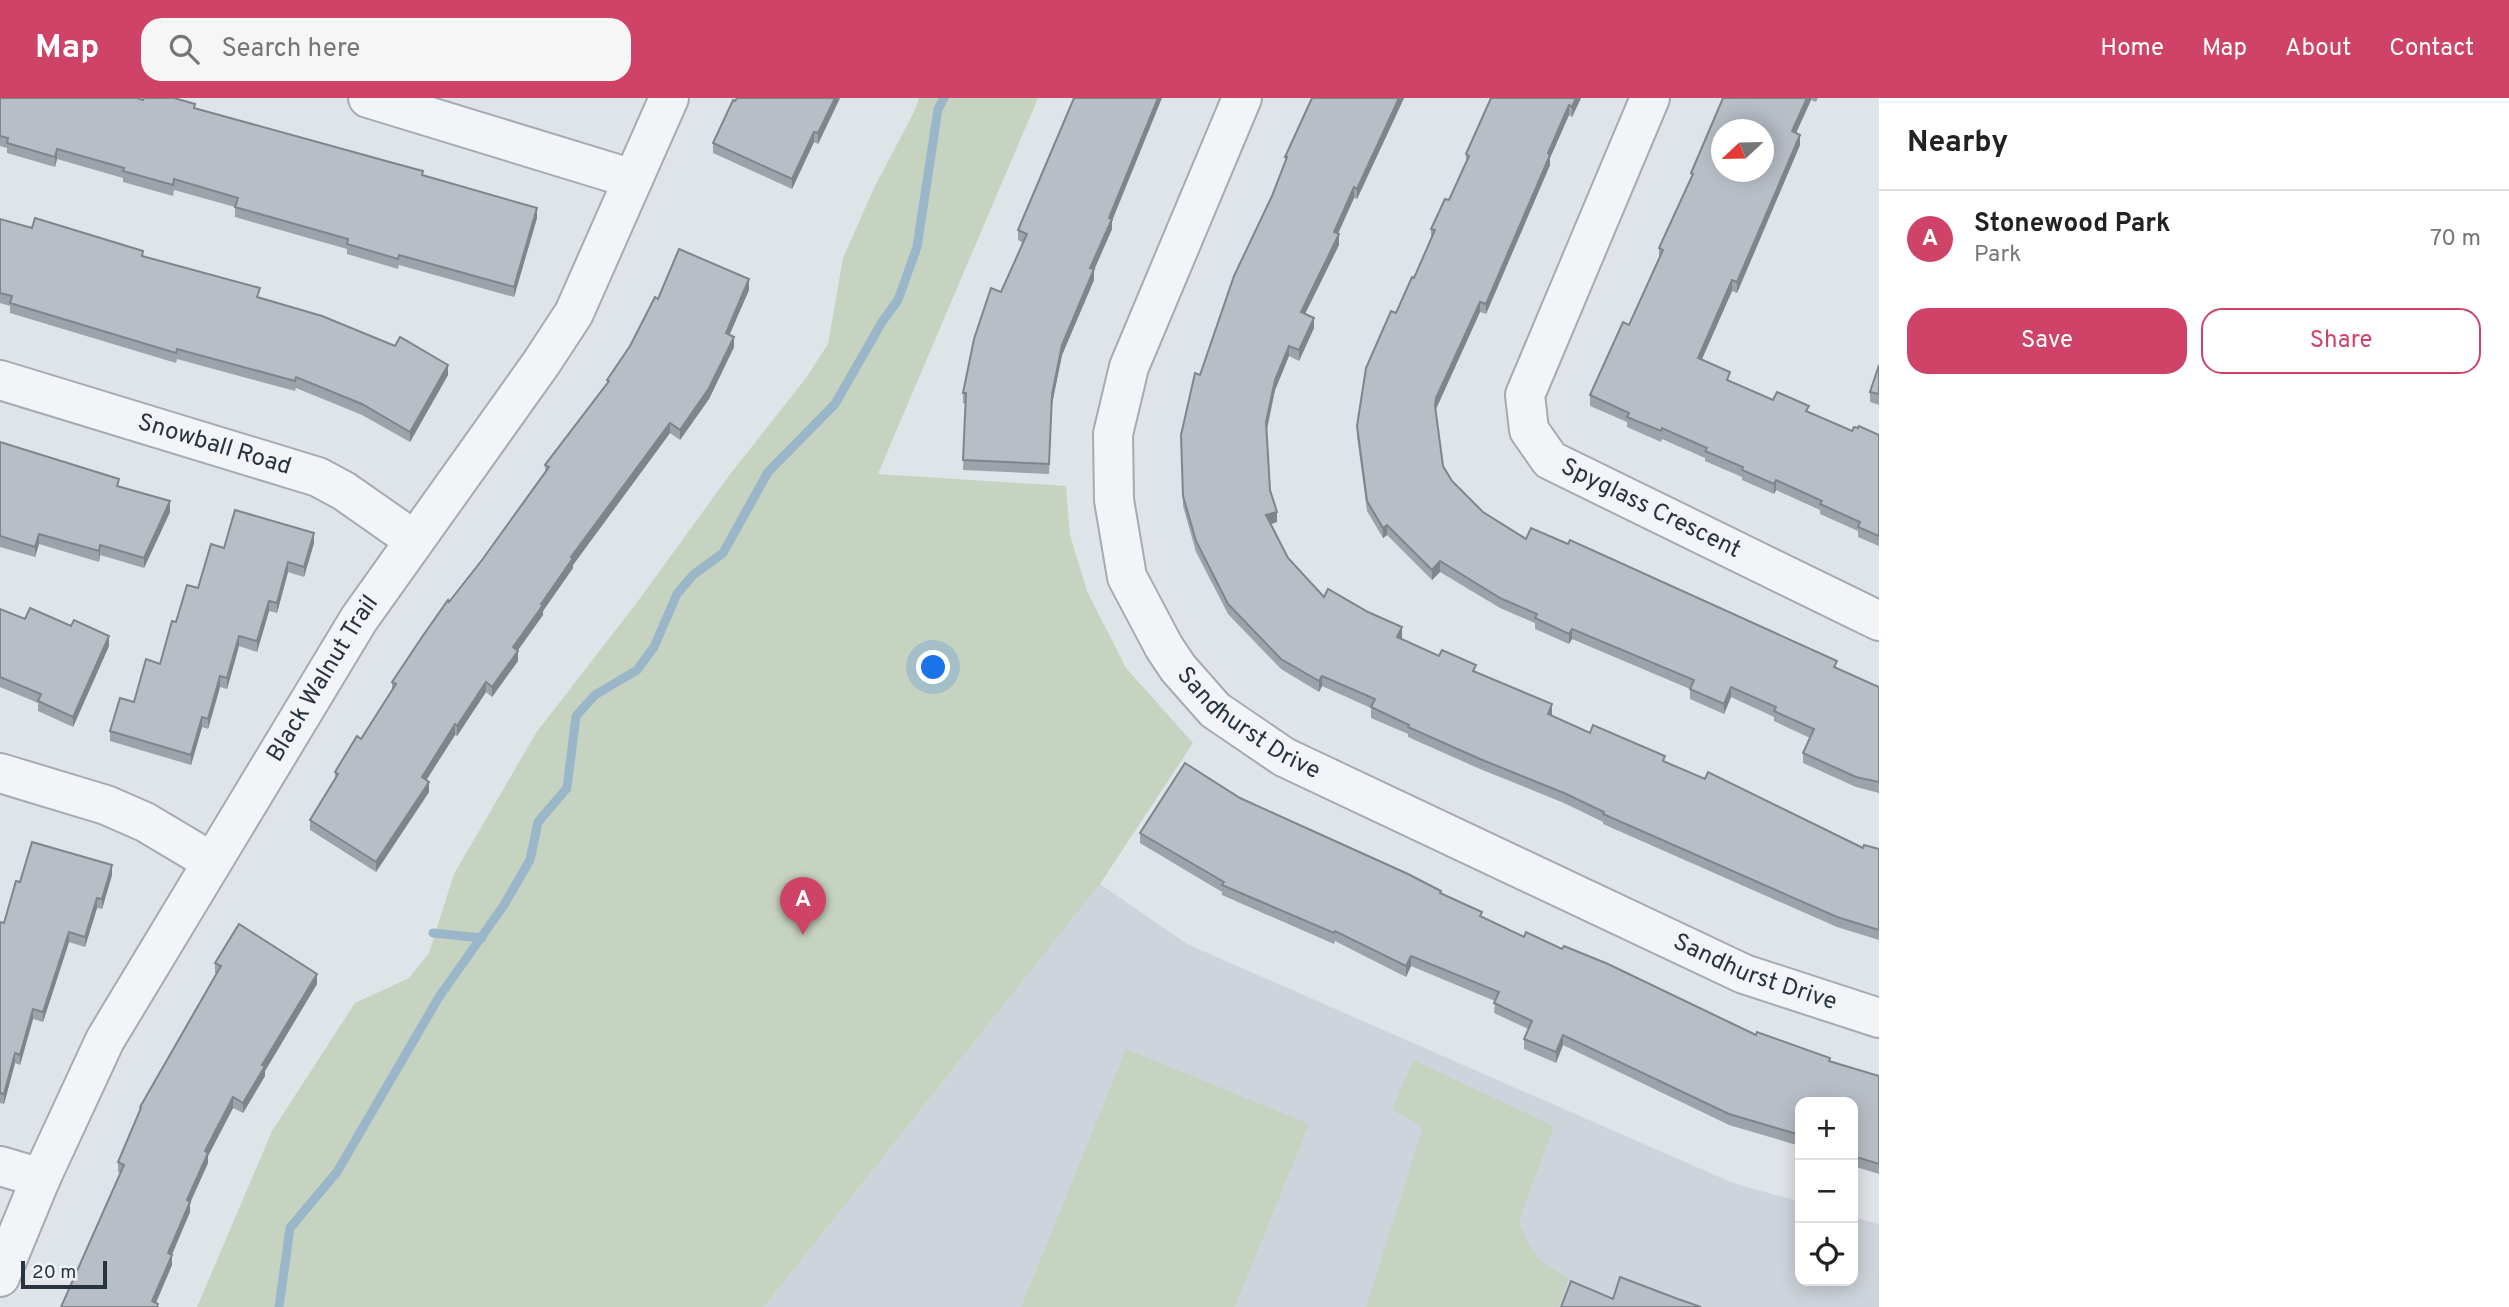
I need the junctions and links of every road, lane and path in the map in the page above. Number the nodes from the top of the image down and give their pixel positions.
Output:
1 (368, 98) edge
2 (669, 98) edge
3 (1242, 98) edge
4 (1650, 98) edge
5 (633, 179) junction
6 (0, 380) edge
7 (414, 540) junction
8 (1879, 621) edge
9 (0, 773) edge
10 (212, 862) junction
11 (1879, 1018) edge
12 (0, 1166) edge
13 (41, 1178) junction
14 (0, 1277) edge

1 - 5 street
2 - 5 street, Black Walnut Trail
3 - 11 street, Sandhurst Drive
4 - 8 street, Spyglass Crescent
5 - 7 street, Black Walnut Trail
6 - 7 street, Snowball Road
7 - 10 street, Black Walnut Trail
9 - 10 street
10 - 13 street, Black Walnut Trail
12 - 13 street
13 - 14 street, Black Walnut Trail

